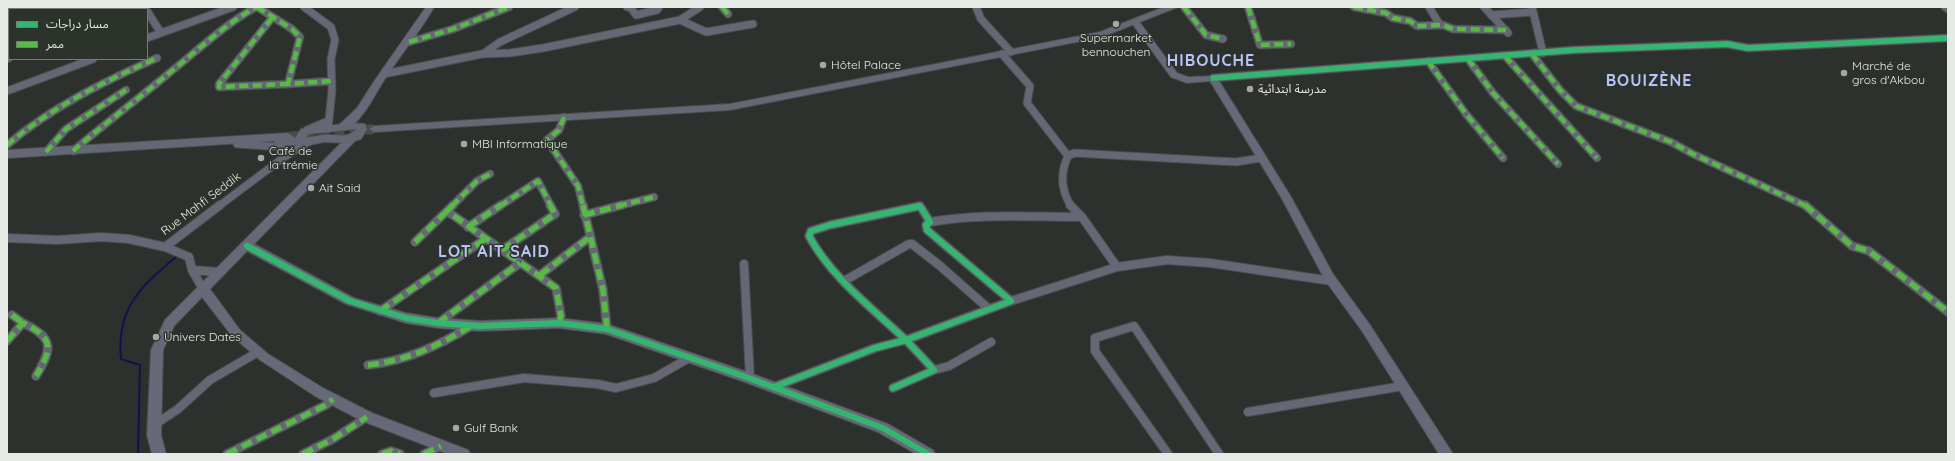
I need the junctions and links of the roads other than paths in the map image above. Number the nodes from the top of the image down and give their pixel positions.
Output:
1 (233, 7) edge
2 (256, 7) edge
3 (304, 7) edge
4 (430, 7) edge
5 (509, 7) edge
6 (575, 7) edge
7 (632, 7) edge
8 (659, 7) edge
9 (700, 7) edge
10 (722, 7) edge
11 (976, 7) edge
12 (1173, 7) edge
13 (1184, 7) edge
14 (1248, 7) edge
15 (1354, 7) edge
16 (1429, 7) edge
17 (1484, 7) edge
18 (1945, 7) edge
19 (1948, 9) edge
20 (1532, 10) edge
21 (148, 12) edge
22 (728, 14) dead end
23 (1491, 15) junction
24 (272, 18) junction
25 (680, 20) junction
26 (1135, 22) junction
27 (753, 24) dead end
28 (1440, 25) junction
29 (161, 33) junction
30 (148, 38) edge
31 (1948, 38) edge
32 (1223, 39) dead end
33 (409, 42) junction
34 (1291, 44) dead end
35 (1006, 53) junction
36 (1543, 53) junction
37 (482, 54) junction
38 (1532, 54) junction
39 (1505, 56) junction
40 (157, 58) dead end
41 (1468, 59) junction
42 (88, 60) edge
43 (1428, 61) junction
44 (384, 74) junction
45 (1214, 78) junction
46 (332, 81) junction
47 (288, 84) junction
48 (126, 90) dead end
49 (7, 91) edge
50 (564, 117) junction
51 (355, 122) junction
52 (459, 124) junction
53 (328, 129) junction
54 (374, 129) tunnel mouth
55 (288, 137) tunnel mouth
56 (352, 138) junction
57 (304, 140) junction
58 (176, 144) junction
59 (238, 144) junction
60 (7, 145) edge
61 (73, 151) junction
62 (46, 152) junction
63 (7, 154) edge
64 (334, 155) junction
65 (1068, 156) junction
66 (283, 158) junction
67 (1261, 158) junction
68 (1503, 158) dead end
69 (1597, 158) dead end
70 (1558, 164) dead end
71 (490, 174) dead end
72 (654, 197) dead end
73 (447, 211) junction
74 (584, 215) junction
75 (1082, 217) junction
76 (930, 222) junction
77 (468, 227) junction
78 (590, 237) junction
79 (7, 238) edge
80 (486, 239) junction
81 (415, 242) dead end
82 (246, 246) junction
83 (165, 247) junction
84 (502, 250) junction
85 (520, 263) junction
86 (744, 264) dead end
87 (1117, 267) junction
88 (192, 270) junction
89 (219, 272) junction
90 (540, 275) junction
91 (844, 281) junction
92 (1332, 281) junction
93 (203, 289) junction
94 (1011, 301) junction
95 (989, 309) junction
96 (380, 311) junction
97 (1948, 312) edge
98 (12, 315) dead end
99 (23, 323) junction
100 (438, 323) junction
101 (559, 323) junction
102 (471, 326) junction
103 (607, 329) junction
104 (906, 340) junction
105 (7, 341) edge
106 (991, 342) dead end
107 (258, 352) junction
108 (689, 358) junction
109 (368, 365) dead end
110 (934, 370) junction
111 (36, 376) dead end
112 (750, 378) junction
113 (1403, 386) junction
114 (774, 387) junction
115 (893, 388) dead end
116 (434, 393) dead end
117 (333, 399) junction
118 (1248, 412) dead end
119 (366, 417) junction
120 (154, 425) junction
121 (442, 446) junction
122 (159, 454) edge
123 (227, 454) edge
124 (303, 454) edge
125 (382, 454) edge
126 (400, 454) edge
127 (424, 454) edge
128 (463, 454) edge
129 (928, 454) edge
130 (1168, 454) edge
131 (1219, 454) edge
132 (1446, 454) edge

1 - 29 street
2 - 24 street
2 - 61 street
3 - 46 street
4 - 33 street
5 - 33 street
6 - 37 street
7 - 8 street
9 - 25 street
10 - 22 street
11 - 35 street
12 - 26 main road
13 - 32 street
14 - 34 street
15 - 28 street
16 - 28 street
17 - 23 street
18 - 19 street
20 - 23 street
20 - 36 street
21 - 29 street
23 - 28 street
24 - 47 street
24 - 47 street
25 - 27 street
25 - 37 street
26 - 35 main road
26 - 45 street
29 - 30 street
31 - 36 street
33 - 44 street
35 - 50 main road
35 - 65 street
36 - 38 street
37 - 44 street
38 - 39 street
38 - 97 street
39 - 41 street
39 - 69 street
40 - 60 street
41 - 43 street
41 - 70 street
42 - 49 street
43 - 45 street
43 - 68 street
44 - 51 street
45 - 67 street
46 - 47 street
46 - 53 street
48 - 62 street
50 - 52 main road
50 - 74 street
51 - 52 main road
51 - 53 main road
51 - 56 main road
52 - 54 main road
52 - 56 main road
53 - 56 main road
53 - 57 main road
53 - 64 street
55 - 58 main road
56 - 64 street
57 - 58 main road
57 - 59 main road
57 - 66 street, Rue Mahfi Seddik
58 - 59 main road
58 - 61 main road
59 - 66 street
61 - 62 main road
62 - 63 main road
64 - 82 street
65 - 67 street
65 - 75 street
66 - 83 street, Rue Mahfi Seddik
67 - 92 street
71 - 73 street
72 - 74 street
73 - 77 street
73 - 81 street
74 - 78 street
75 - 76 street
75 - 87 street
76 - 91 street
76 - 94 street
77 - 80 street
77 - 84 street
78 - 90 street
78 - 103 street
79 - 83 street, Rue Mahfi Seddik
80 - 84 street
80 - 96 street
82 - 89 street
82 - 96 street
83 - 88 street
84 - 85 street
85 - 90 street
85 - 100 street
86 - 112 street
87 - 92 street
87 - 94 street
88 - 89 street
88 - 93 street
89 - 93 street
90 - 101 street
91 - 95 street
91 - 104 street
92 - 113 street
93 - 107 street
93 - 120 street
94 - 95 street
95 - 104 street
96 - 100 street
98 - 99 street
99 - 105 street
99 - 111 street
100 - 102 street
101 - 102 street
101 - 103 street
102 - 109 street
103 - 108 street
104 - 110 street
104 - 114 street
106 - 110 street
107 - 117 street
107 - 120 street
108 - 112 street
108 - 116 street
110 - 115 street
112 - 114 street
113 - 118 street
113 - 132 street
114 - 129 street
117 - 119 street
117 - 123 street
119 - 121 street
119 - 124 street
120 - 122 street
121 - 127 street
121 - 128 street
125 - 126 street
130 - 131 street

